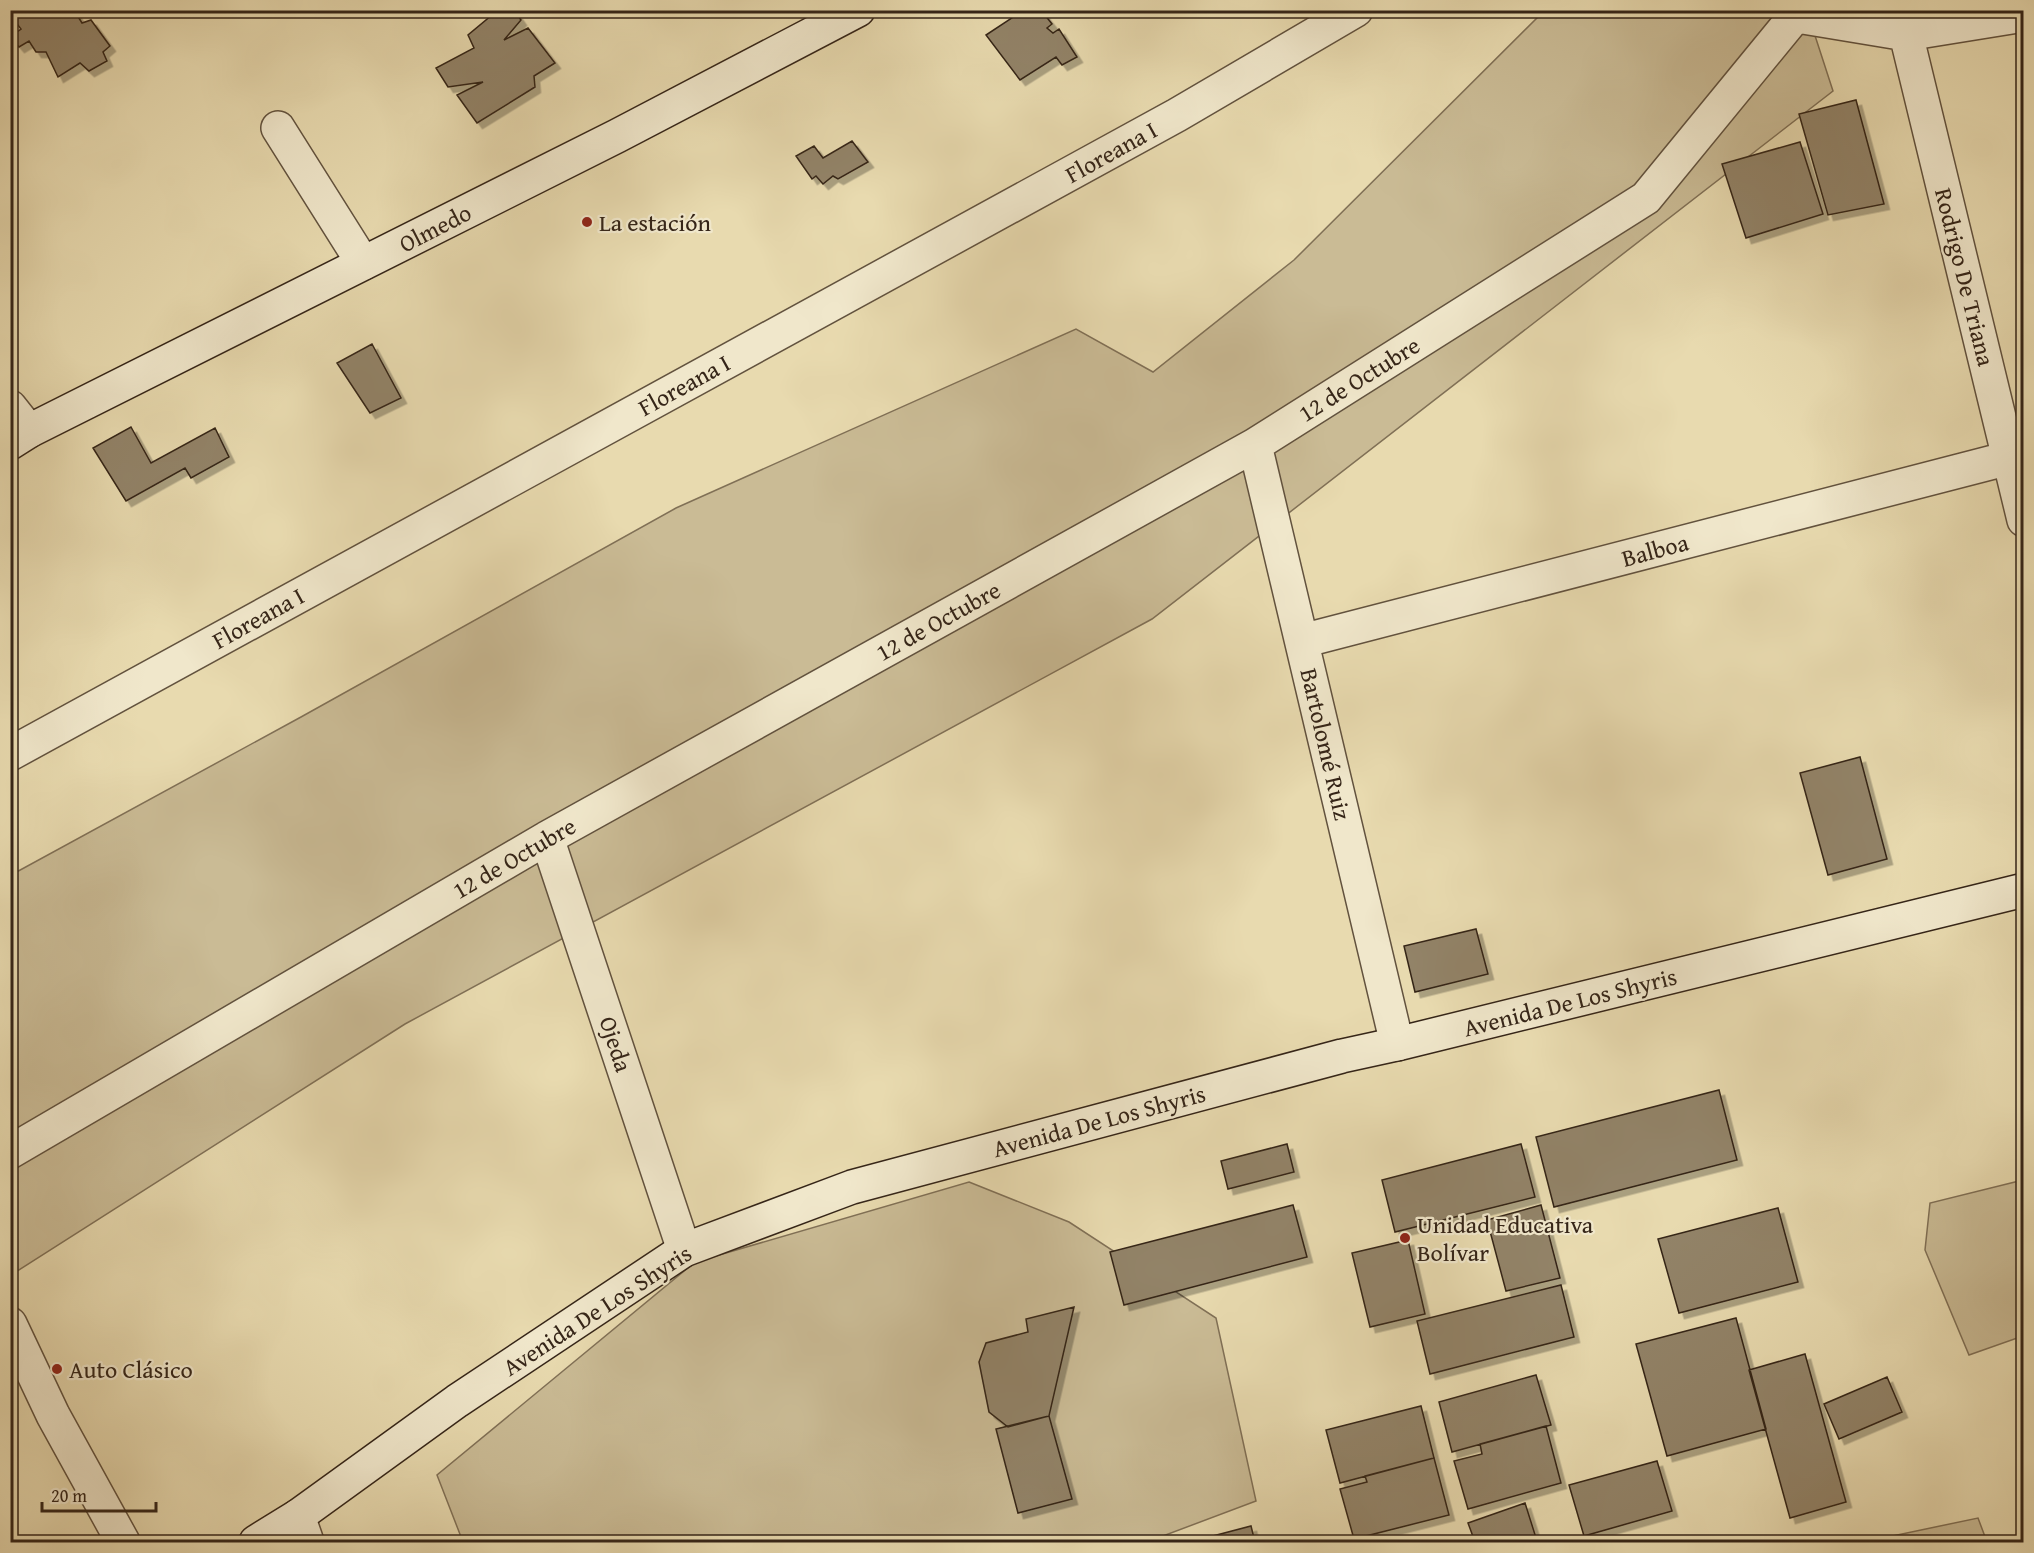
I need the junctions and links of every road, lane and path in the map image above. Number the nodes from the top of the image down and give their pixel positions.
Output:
1 (858, 10) edge
2 (1356, 10) edge
3 (1799, 13) edge
4 (2024, 15) edge
5 (1906, 34) junction
6 (278, 128) dead end
7 (363, 264) junction
8 (17, 427) edge
9 (1255, 444) junction
10 (2009, 458) junction
11 (2024, 519) edge
12 (1302, 641) junction
13 (10, 754) edge
14 (547, 838) junction
15 (2024, 890) edge
16 (1398, 1044) junction
17 (10, 1152) edge
18 (684, 1250) junction
19 (10, 1324) edge
20 (303, 1529) edge
21 (123, 1542) edge
22 (256, 1542) edge

1 - 7 street, Olmedo
2 - 13 street, Floreana I
3 - 5 street
3 - 9 street, 12 de Octubre
4 - 5 street
5 - 10 street, Rodrigo De Triana
6 - 7 street
7 - 8 street, Olmedo
9 - 12 street, Bartolomé Ruiz
9 - 14 street, 12 de Octubre
10 - 11 street, Rodrigo De Triana
10 - 12 street, Balboa
12 - 16 street, Bartolomé Ruiz
14 - 17 street, 12 de Octubre
14 - 18 street, Ojeda
15 - 16 street, Avenida De Los Shyris
16 - 18 street, Avenida De Los Shyris
18 - 20 street, Avenida De Los Shyris
19 - 21 street
20 - 22 street, Avenida De Los Shyris

